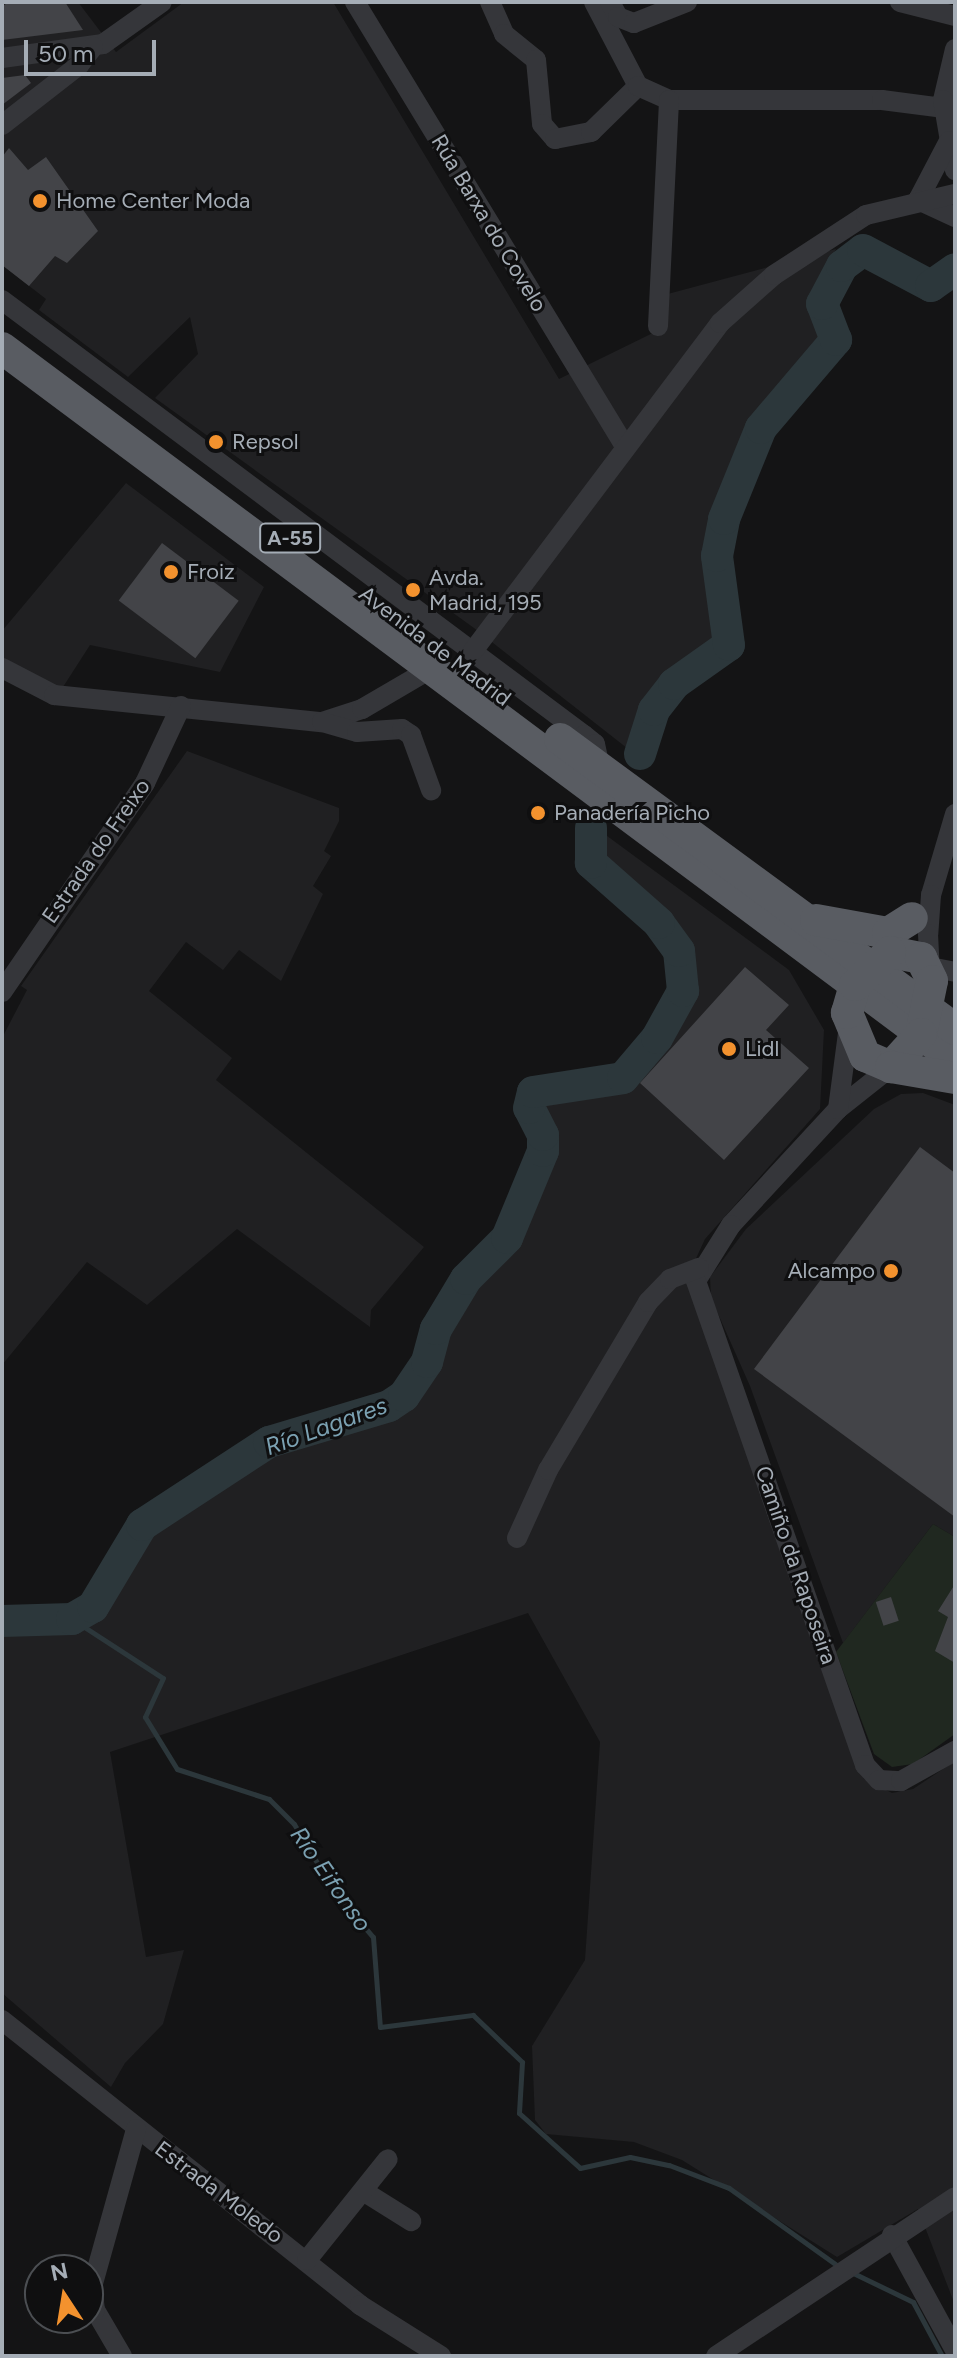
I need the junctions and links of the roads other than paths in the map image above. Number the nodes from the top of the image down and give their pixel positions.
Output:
1 (162, 2) edge
2 (355, 2) edge
3 (490, 2) edge
4 (594, 2) edge
5 (610, 2) edge
6 (687, 2) edge
7 (900, 2) edge
8 (955, 16) edge
9 (93, 47) junction
10 (955, 49) edge
11 (2, 58) edge
12 (638, 86) junction
13 (669, 100) junction
14 (944, 108) junction
15 (2, 125) edge
16 (949, 139) junction
17 (955, 170) edge
18 (955, 194) edge
19 (918, 200) junction
20 (955, 217) edge
21 (2, 300) edge
22 (2, 324) edge
23 (658, 326) dead end
24 (2, 348) edge
25 (623, 443) junction
26 (473, 651) junction
27 (2, 668) edge
28 (432, 668) junction
29 (181, 706) junction
30 (322, 722) junction
31 (600, 767) junction
32 (431, 790) dead end
33 (955, 814) edge
34 (793, 927) junction
35 (917, 973) edge
36 (2, 992) edge
37 (849, 1026) junction
38 (955, 1059) edge
39 (891, 1067) junction
40 (955, 1078) edge
41 (838, 1109) junction
42 (699, 1268) junction
43 (517, 1538) dead end
44 (955, 1751) edge
45 (2, 2020) edge
46 (136, 2129) junction
47 (388, 2159) dead end
48 (363, 2191) junction
49 (955, 2197) edge
50 (411, 2221) dead end
51 (892, 2235) junction
52 (307, 2260) junction
53 (955, 2350) edge
54 (122, 2356) edge
55 (441, 2356) edge
56 (716, 2356) edge

1 - 9 street
2 - 25 street, Rúa Barxa do Covelo
3 - 12 street
4 - 12 street
5 - 6 street
7 - 8 street
9 - 11 street
9 - 15 street
10 - 14 street
12 - 13 street
13 - 14 street
13 - 23 street
14 - 16 street
16 - 17 street
16 - 19 street
18 - 19 street
19 - 20 street
19 - 25 street
21 - 26 street
22 - 31 highway, Avenida de Madrid / A-55
24 - 28 highway, Avenida de Madrid / A-55
25 - 26 street
26 - 31 street
27 - 29 street
28 - 30 street
28 - 34 highway, Avenida de Madrid / A-55
29 - 30 street
29 - 36 street, Estrada do Freixo
30 - 32 street
31 - 34 highway, Avenida de Madrid / A-55
33 - 35 street
34 - 35 highway, Avenida de Madrid / A-55
34 - 35 highway
34 - 37 highway
35 - 37 highway
35 - 38 highway, Avenida de Madrid / A-55
35 - 39 highway
37 - 39 highway
37 - 41 street
39 - 40 highway
39 - 41 street
41 - 42 street
42 - 43 street
42 - 44 street, Camiño da Raposeira
45 - 46 street, Estrada Moledo
46 - 52 street, Estrada Moledo
46 - 54 street
47 - 48 street
48 - 50 street
48 - 52 street
49 - 51 street
51 - 53 street
51 - 56 street
52 - 55 street, Estrada Moledo

